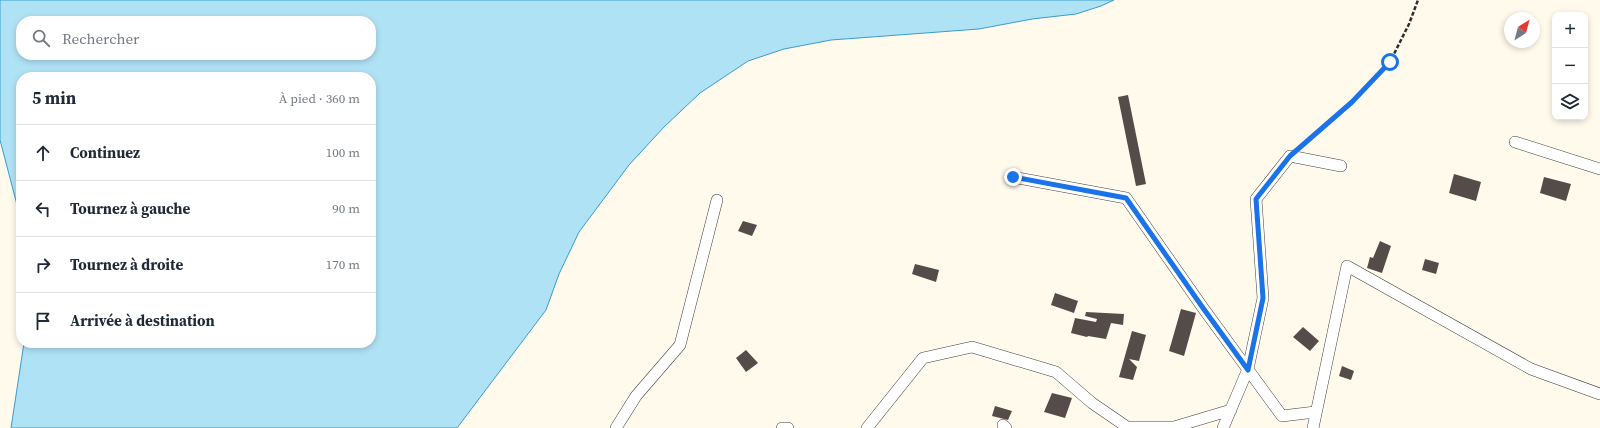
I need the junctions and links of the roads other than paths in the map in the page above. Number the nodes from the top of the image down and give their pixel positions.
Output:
1 (1515, 142) dead end
2 (1341, 166) dead end
3 (1600, 169) edge
4 (1013, 177) dead end
5 (717, 200) dead end
6 (1248, 370) junction
7 (1600, 394) edge
8 (1231, 410) junction
9 (1315, 412) junction
10 (1112, 417) junction
11 (616, 428) edge
12 (782, 428) edge
13 (788, 428) edge
14 (867, 428) edge
15 (1108, 428) edge
16 (1223, 428) edge
17 (1312, 428) edge

1 - 3 street
2 - 6 street
4 - 6 street
5 - 11 street
6 - 8 street
6 - 9 street
7 - 9 street
8 - 10 street
8 - 16 street
9 - 17 street
10 - 14 street
10 - 15 street
12 - 13 street

